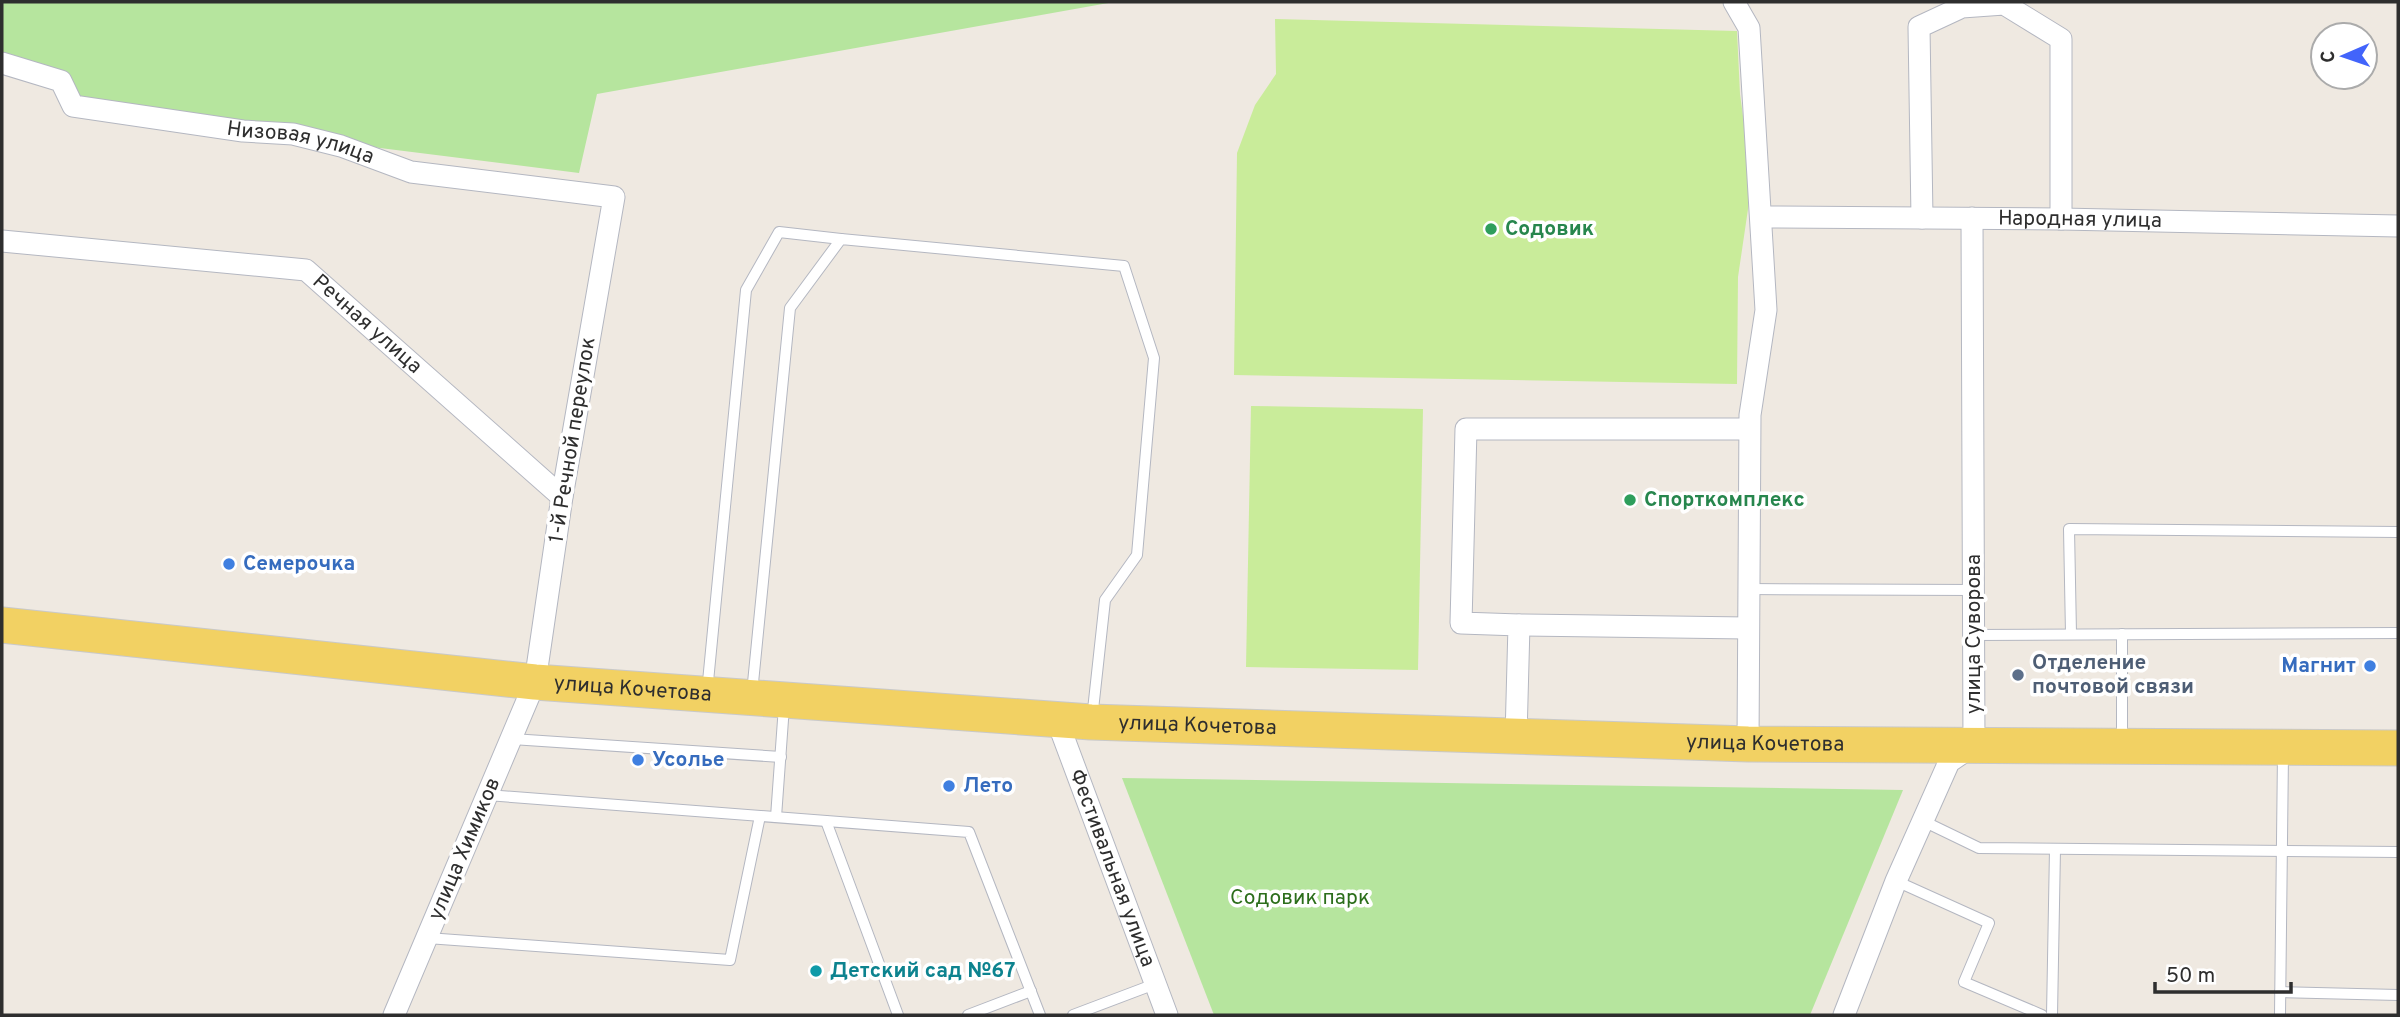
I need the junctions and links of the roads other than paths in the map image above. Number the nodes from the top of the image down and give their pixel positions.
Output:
1 (1734, 2) edge
2 (1979, 4) edge
3 (2, 63) edge
4 (614, 197) joint
5 (1762, 217) junction
6 (1922, 218) junction
7 (1972, 218) junction
8 (2061, 219) junction
9 (2398, 226) edge
10 (841, 239) junction
11 (2, 241) edge
12 (1749, 429) junction
13 (562, 497) junction
14 (2398, 532) edge
15 (1747, 589) junction
16 (1973, 590) junction
17 (2, 625) edge
18 (1519, 625) junction
19 (1748, 628) junction
20 (2398, 633) edge
21 (2071, 634) junction
22 (2122, 634) junction
23 (1974, 635) junction
24 (535, 682) junction
25 (707, 694) junction
26 (768, 699) junction
27 (1057, 720) junction
28 (1091, 722) junction
29 (1516, 737) junction
30 (512, 739) junction
31 (1748, 744) junction
32 (2122, 746) junction
33 (2283, 746) junction
34 (2398, 748) edge
35 (1950, 750) junction
36 (781, 757) junction
37 (487, 795) junction
38 (761, 816) junction
39 (776, 817) junction
40 (1921, 820) junction
41 (826, 821) junction
42 (2055, 849) junction
43 (2282, 851) junction
44 (2398, 852) edge
45 (1896, 881) junction
46 (427, 938) junction
47 (1155, 984) junction
48 (1031, 991) junction
49 (2280, 992) junction
50 (2398, 995) edge
51 (394, 1015) edge
52 (898, 1015) edge
53 (968, 1015) edge
54 (1040, 1015) edge
55 (1073, 1015) edge
56 (1167, 1015) edge
57 (1844, 1015) edge
58 (2042, 1015) edge
59 (2052, 1015) edge
60 (2280, 1015) edge

1 - 5 street
2 - 6 street
2 - 8 street
3 - 4 street, Низовая улица
4 - 13 street, 1-й Речной переулок
5 - 6 street, Народная улица
5 - 12 street
6 - 7 street, Народная улица
7 - 8 street, Народная улица
7 - 16 street, улица Суворова
8 - 9 street, Народная улица
10 - 25 lane
10 - 26 lane
10 - 28 lane
11 - 13 street, Речная улица
12 - 15 street
12 - 18 street
13 - 24 street, 1-й Речной переулок
14 - 21 lane
15 - 16 lane
15 - 19 street
16 - 23 street, улица Суворова
17 - 24 main road, улица Кочетова
18 - 19 street
18 - 29 street
19 - 31 street
20 - 22 lane
21 - 22 lane
21 - 23 lane
22 - 32 lane
23 - 35 street, улица Суворова
24 - 25 main road, улица Кочетова
24 - 30 street, улица Химиков
25 - 26 main road, улица Кочетова
26 - 27 main road, улица Кочетова
26 - 36 lane
27 - 28 main road, улица Кочетова
27 - 47 street, Фестивальная улица
28 - 29 main road, улица Кочетова
29 - 31 main road, улица Кочетова
30 - 36 lane
30 - 37 street, улица Химиков
31 - 35 main road, улица Кочетова
32 - 33 main road, улица Кочетова
32 - 35 main road, улица Кочетова
33 - 34 main road, улица Кочетова
33 - 43 lane
35 - 40 street, улица Суворова
36 - 39 lane
37 - 38 lane
37 - 46 street, улица Химиков
38 - 39 lane
38 - 46 lane
39 - 41 lane
40 - 42 lane
40 - 45 street, улица Суворова
41 - 48 lane
41 - 52 lane
42 - 43 lane
42 - 59 lane
43 - 44 lane
43 - 49 lane
45 - 57 street, улица Суворова
45 - 58 lane
46 - 51 street, улица Химиков
47 - 55 lane
47 - 56 street, Фестивальная улица
48 - 53 lane
48 - 54 lane
49 - 50 lane
49 - 60 lane

